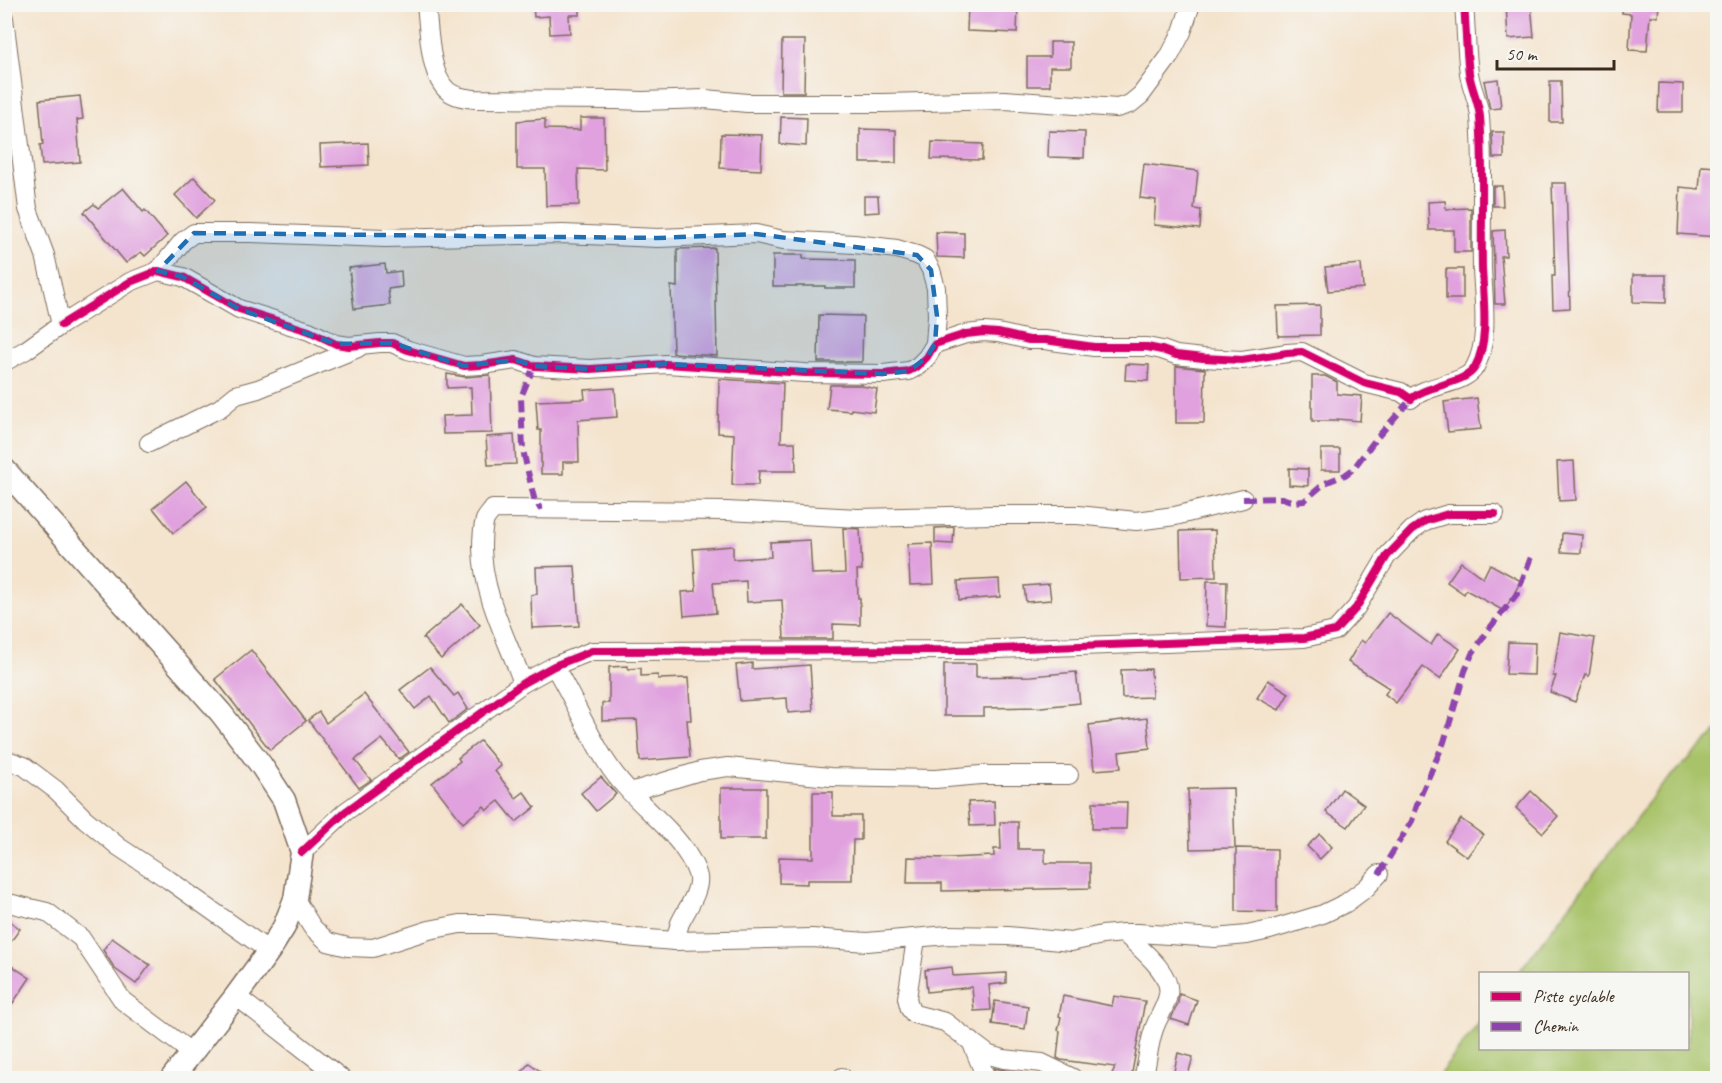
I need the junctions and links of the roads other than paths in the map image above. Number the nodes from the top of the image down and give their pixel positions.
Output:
1 (426, 4) edge
2 (1191, 4) edge
3 (1464, 4) edge
4 (4, 18) edge
5 (158, 271) junction
6 (61, 325) junction
7 (934, 344) junction
8 (365, 345) junction
9 (4, 362) edge
10 (149, 443) dead end
11 (4, 469) edge
12 (1243, 499) dead end
13 (1494, 514) dead end
14 (554, 666) junction
15 (523, 683) junction
16 (4, 759) edge
17 (1069, 775) dead end
18 (630, 792) junction
19 (302, 852) junction
20 (1379, 874) dead end
21 (295, 899) junction
22 (4, 902) edge
23 (1124, 933) junction
24 (916, 939) junction
25 (675, 941) junction
26 (269, 951) junction
27 (236, 996) junction
28 (970, 1041) junction
29 (192, 1053) junction
30 (172, 1078) edge
31 (341, 1078) edge
32 (986, 1078) edge
33 (1073, 1078) edge
34 (1143, 1078) edge

1 - 2 street
3 - 7 street
4 - 6 street
5 - 6 street
5 - 7 street
5 - 8 street
6 - 9 street
7 - 8 street
8 - 10 street
11 - 19 street
12 - 15 street
13 - 14 street
14 - 15 street
14 - 18 street
15 - 19 street
16 - 26 street
17 - 18 street
18 - 25 street
19 - 21 street
20 - 23 street
21 - 25 street
21 - 26 street
22 - 29 street
23 - 24 street
23 - 34 street
24 - 25 street
24 - 28 street
26 - 27 street
27 - 29 street
27 - 31 street
28 - 32 street
28 - 33 street
29 - 30 street

